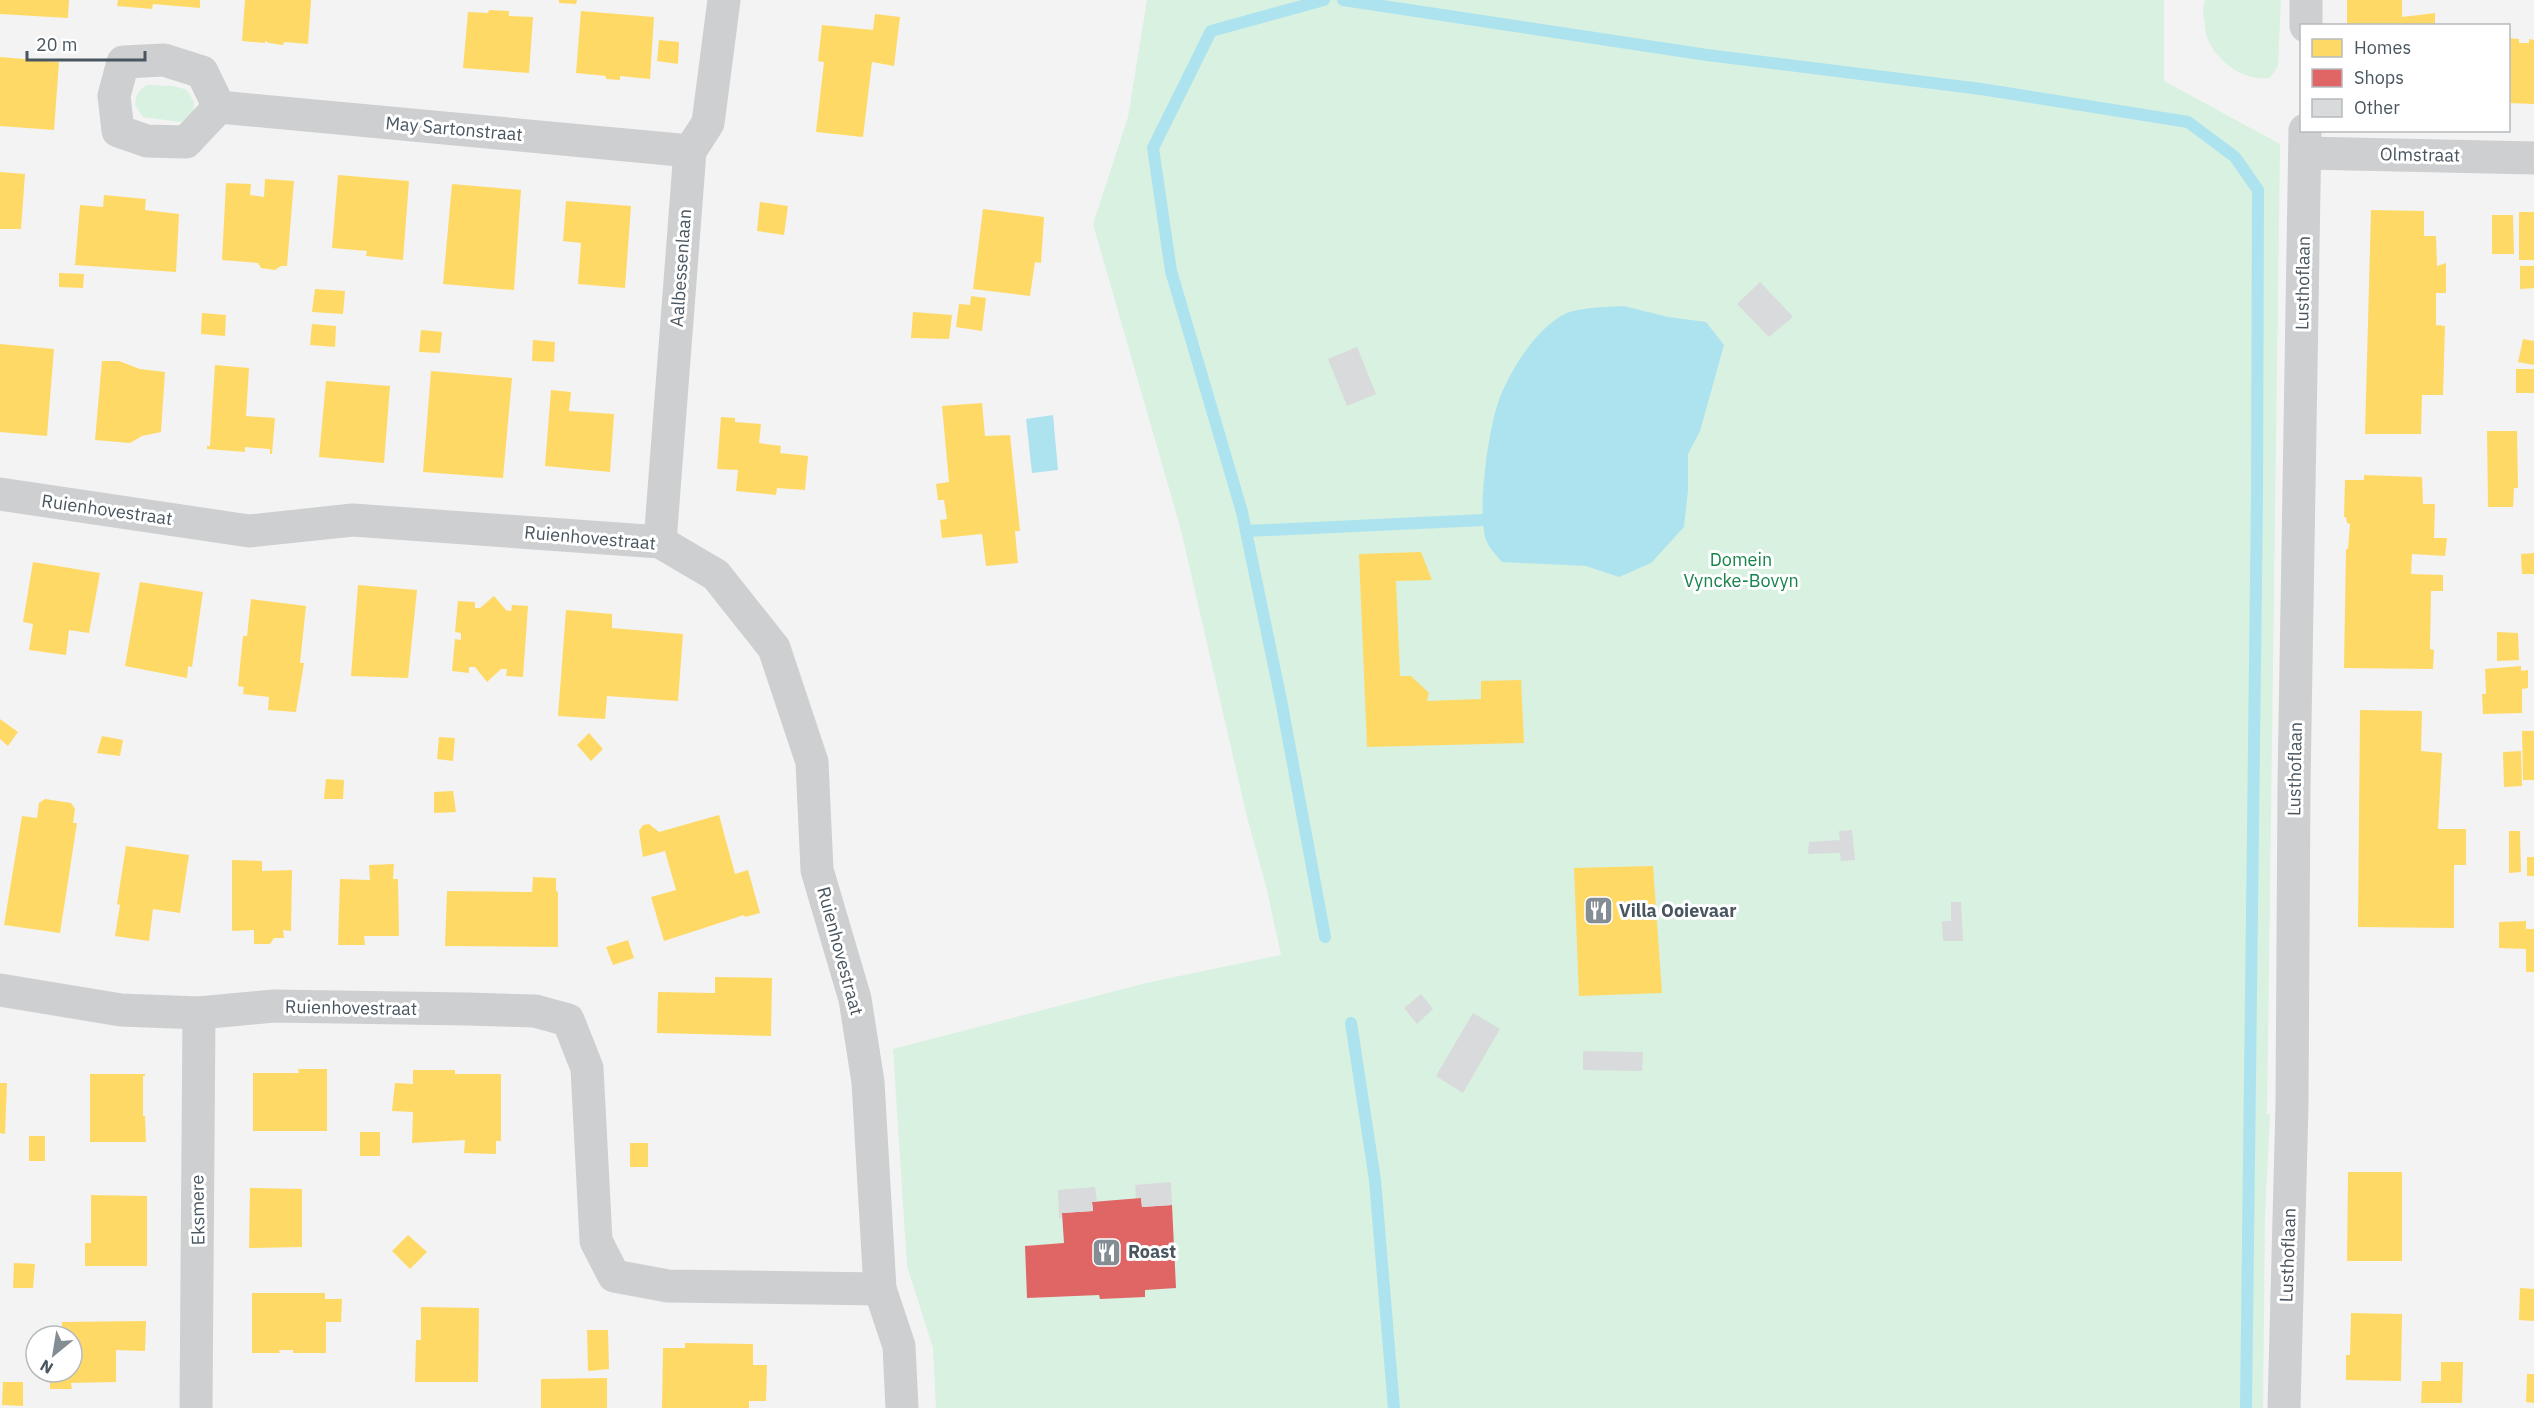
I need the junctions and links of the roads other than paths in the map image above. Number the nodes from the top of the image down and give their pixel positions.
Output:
1 (724, 0) edge
2 (2306, 0) edge
3 (2306, 24) edge
4 (219, 107) dead end
5 (2305, 142) edge
6 (690, 151) junction
7 (2534, 158) edge
8 (0, 494) edge
9 (660, 542) junction
10 (0, 990) edge
11 (199, 1013) junction
12 (880, 1289) junction
13 (196, 1408) edge
14 (902, 1408) edge
15 (2284, 1408) edge

1 - 6 street, Aalbessenlaan
2 - 3 street
4 - 6 street, May Sartonstraat
5 - 7 street, Olmstraat
5 - 15 street, Lusthoflaan
6 - 9 street, Aalbessenlaan
8 - 9 street, Ruienhovestraat
9 - 12 street, Ruienhovestraat
10 - 11 street, Ruienhovestraat
11 - 12 street, Ruienhovestraat
11 - 13 street, Eksmere
12 - 14 street, Ruienhovestraat

